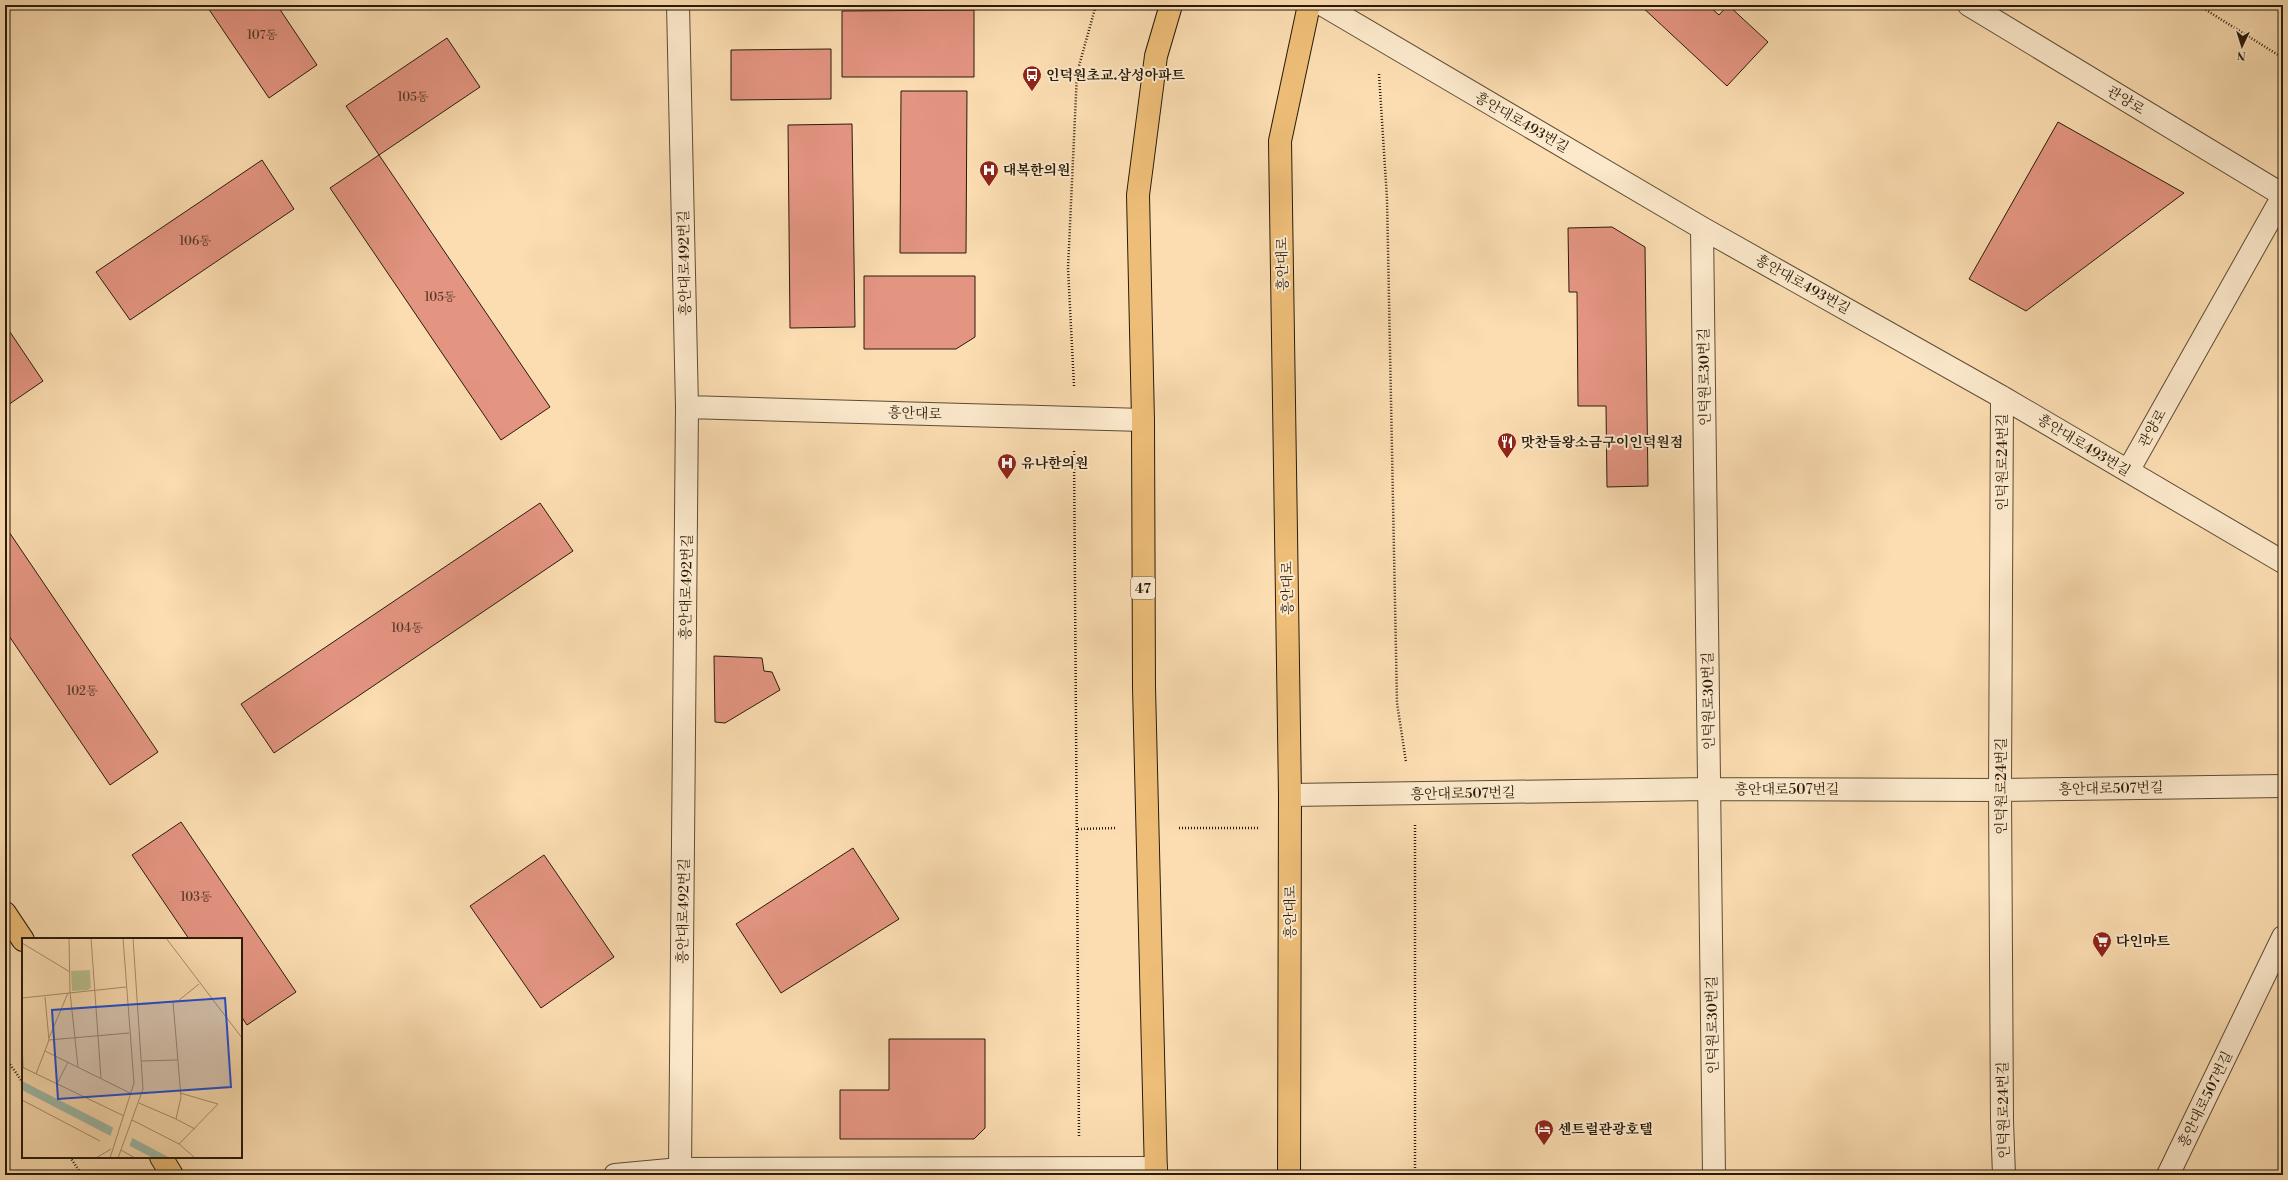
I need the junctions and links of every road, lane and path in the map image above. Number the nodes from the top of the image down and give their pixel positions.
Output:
1 (678, 5) edge
2 (1096, 5) edge
3 (1172, 5) edge
4 (1309, 5) edge
5 (1323, 5) edge
6 (1969, 5) edge
7 (2198, 5) edge
8 (1376, 37) junction
9 (2283, 58) edge
10 (2283, 195) edge
11 (1702, 228) junction
12 (2002, 397) junction
13 (687, 407) junction
14 (1074, 418) junction
15 (1143, 420) junction
16 (2128, 471) junction
17 (2283, 562) edge
18 (2283, 786) edge
19 (1710, 789) junction
20 (2000, 790) junction
21 (1410, 794) junction
22 (1290, 795) junction
23 (1407, 827) dead end
24 (1415, 827) junction
25 (1148, 828) junction
26 (1290, 828) junction
27 (1078, 829) junction
28 (5, 913) edge
29 (2283, 937) edge
30 (22, 938) edge
31 (5, 1056) edge
32 (22, 1082) edge
33 (71, 1158) edge
34 (162, 1158) edge
35 (680, 1169) junction
36 (1079, 1169) junction
37 (1156, 1172) edge
38 (82, 1175) edge
39 (172, 1175) edge
40 (615, 1175) edge
41 (1289, 1175) edge
42 (1415, 1175) edge
43 (1714, 1175) edge
44 (2004, 1175) edge
45 (2168, 1175) edge

1 - 13 street, 흥안대로492번길
2 - 14 path
3 - 15 main road, 47
4 - 22 main road, 흥안대로
5 - 8 street, 흥안대로493번길
6 - 10 street, 관양로
7 - 9 path
8 - 11 street, 흥안대로493번길
8 - 21 path
10 - 16 street, 관양로
11 - 12 street, 흥안대로493번길
11 - 19 street, 인덕원로30번길
12 - 16 street, 흥안대로493번길
12 - 20 street, 인덕원로24번길
13 - 14 street, 흥안대로
13 - 35 street, 흥안대로492번길
14 - 15 street, 흥안대로
14 - 27 path
15 - 25 main road, 47
16 - 17 street, 흥안대로493번길
18 - 20 street, 흥안대로507번길
19 - 20 street, 흥안대로507번길
19 - 21 street, 흥안대로507번길
19 - 43 street, 인덕원로30번길
20 - 44 street, 인덕원로24번길
21 - 22 street, 흥안대로507번길
21 - 24 path
22 - 26 main road, 흥안대로
23 - 24 path
24 - 42 path
25 - 26 path
25 - 27 path
25 - 37 main road, 47
26 - 41 main road, 흥안대로
27 - 36 path
28 - 30 main road
29 - 45 street, 흥안대로507번길
31 - 32 path
33 - 38 path
34 - 39 main road
35 - 36 street
35 - 40 street
36 - 37 street

